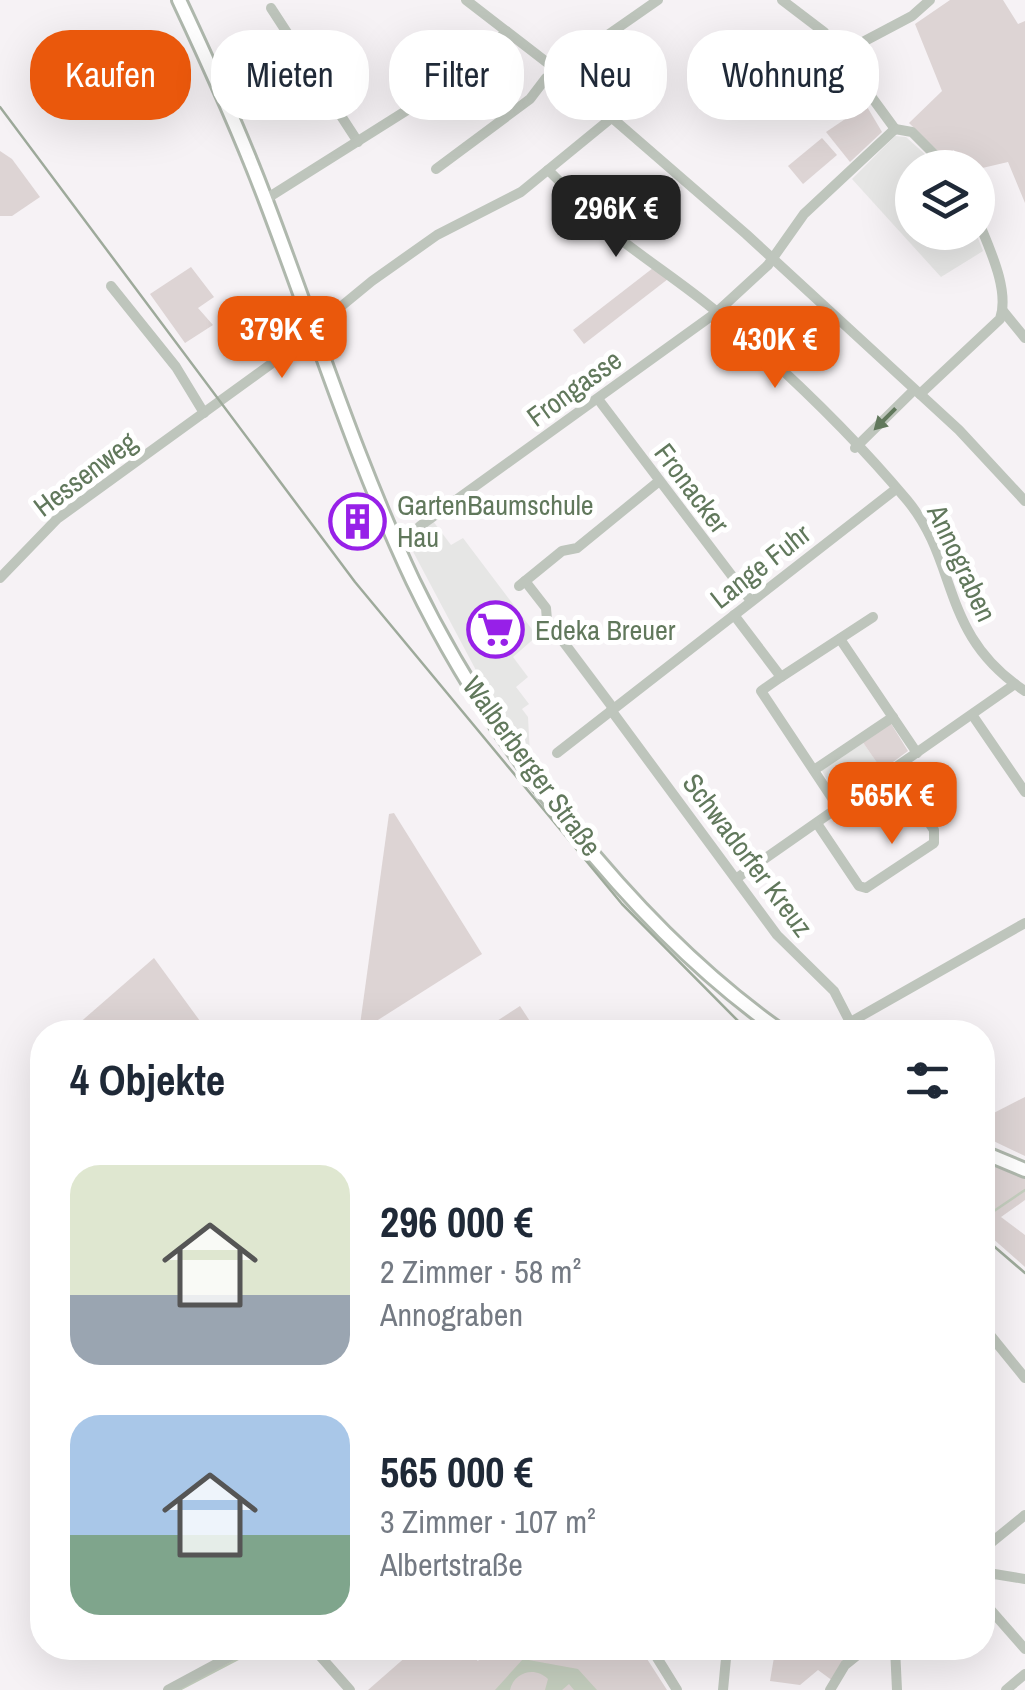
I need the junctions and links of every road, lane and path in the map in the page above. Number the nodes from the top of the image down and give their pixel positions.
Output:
1 (179, 0) edge
2 (466, 0) edge
3 (658, 0) edge
4 (782, 0) edge
5 (930, 0) edge
6 (270, 8) dead end
7 (505, 30) edge
8 (616, 30) edge
9 (821, 30) edge
10 (879, 33) edge
11 (524, 45) edge
12 (544, 60) edge
13 (544, 83) edge
14 (879, 111) edge
15 (392, 120) edge
16 (609, 120) joint
17 (895, 129) junction
18 (358, 142) junction
19 (930, 150) edge
20 (436, 168) dead end
21 (548, 170) junction
22 (266, 199) junction
23 (989, 250) edge
24 (773, 258) junction
25 (111, 286) dead end
26 (1003, 311) junction
27 (717, 312) junction
28 (312, 327) junction
29 (1025, 338) edge
30 (917, 392) junction
31 (598, 399) junction
32 (204, 413) junction
33 (856, 448) junction
34 (658, 482) junction
35 (896, 488) junction
36 (1025, 501) edge
37 (398, 547) junction
38 (0, 578) edge
39 (751, 601) junction
40 (734, 615) junction
41 (874, 617) dead end
42 (840, 639) junction
43 (781, 677) junction
44 (1020, 688) edge
45 (612, 709) junction
46 (973, 716) junction
47 (893, 717) junction
48 (557, 753) dead end
49 (917, 753) junction
50 (814, 770) junction
51 (894, 770) junction
52 (1025, 792) edge
53 (840, 810) junction
54 (818, 825) junction
55 (737, 878) junction
56 (1025, 922) edge
57 (763, 1019) edge
58 (849, 1020) edge
59 (858, 1020) edge
60 (995, 1157) edge
61 (1025, 1170) edge
62 (995, 1341) edge
63 (1025, 1378) edge
64 (1025, 1515) edge
65 (995, 1539) edge
66 (995, 1574) edge
67 (1025, 1579) edge
68 (995, 1615) edge
69 (1025, 1649) edge
70 (224, 1660) edge
71 (324, 1660) edge
72 (658, 1660) edge
73 (726, 1660) edge
74 (851, 1660) edge
75 (896, 1660) edge
76 (1025, 1674) edge
77 (168, 1690) edge
78 (350, 1690) edge
79 (677, 1690) edge
80 (724, 1690) edge
81 (830, 1690) edge
82 (896, 1690) edge
83 (1006, 1690) edge

1 - 22 main road, Walberberger Straße
2 - 7 street
3 - 8 street
4 - 9 street
5 - 10 street
6 - 18 street
11 - 12 street
13 - 20 street
14 - 17 street
15 - 18 street
16 - 21 street, Hessenweg
16 - 24 street
17 - 19 street
17 - 24 street, Frongasse
18 - 22 street
21 - 27 street, Annograben
21 - 28 street, Hessenweg
22 - 28 main road, Walberberger Straße
23 - 26 street
24 - 27 street, Frongasse
24 - 30 street
25 - 32 street
26 - 29 street
26 - 30 street
27 - 31 street, Frongasse
27 - 33 street, Annograben
28 - 32 street, Hessenweg
28 - 37 main road, Walberberger Straße
30 -> 33 street
30 - 36 street
31 - 34 street, Fronacker
31 - 37 street, Frongasse
32 - 38 street, Hessenweg
33 - 35 street, Annograben
34 - 39 street, Fronacker
34 - 45 street, Schwadorfer Kreuz
35 - 39 street, Lange Fuhr
35 - 44 street, Annograben
37 - 57 main road, Walberberger Straße
39 - 40 street, Lange Fuhr
40 - 43 street
40 - 45 street, Lange Fuhr
41 - 42 street
42 - 43 street
42 - 47 street
43 - 50 street
44 - 46 street
45 - 48 street, Lange Fuhr
45 - 55 street, Schwadorfer Kreuz
46 - 49 street
46 - 52 street
47 - 49 street
47 - 50 street
49 - 51 street
50 - 53 street
51 - 53 street
51 - 54 street
53 - 54 street
54 - 55 street
55 - 58 street, Schwadorfer Kreuz
56 - 59 street
60 - 61 main road
62 - 63 street
64 - 65 street
66 - 67 street
68 - 69 street
70 - 77 street
71 - 78 street
72 - 79 street
73 - 80 street
74 - 81 street
75 - 82 street
76 - 83 street

